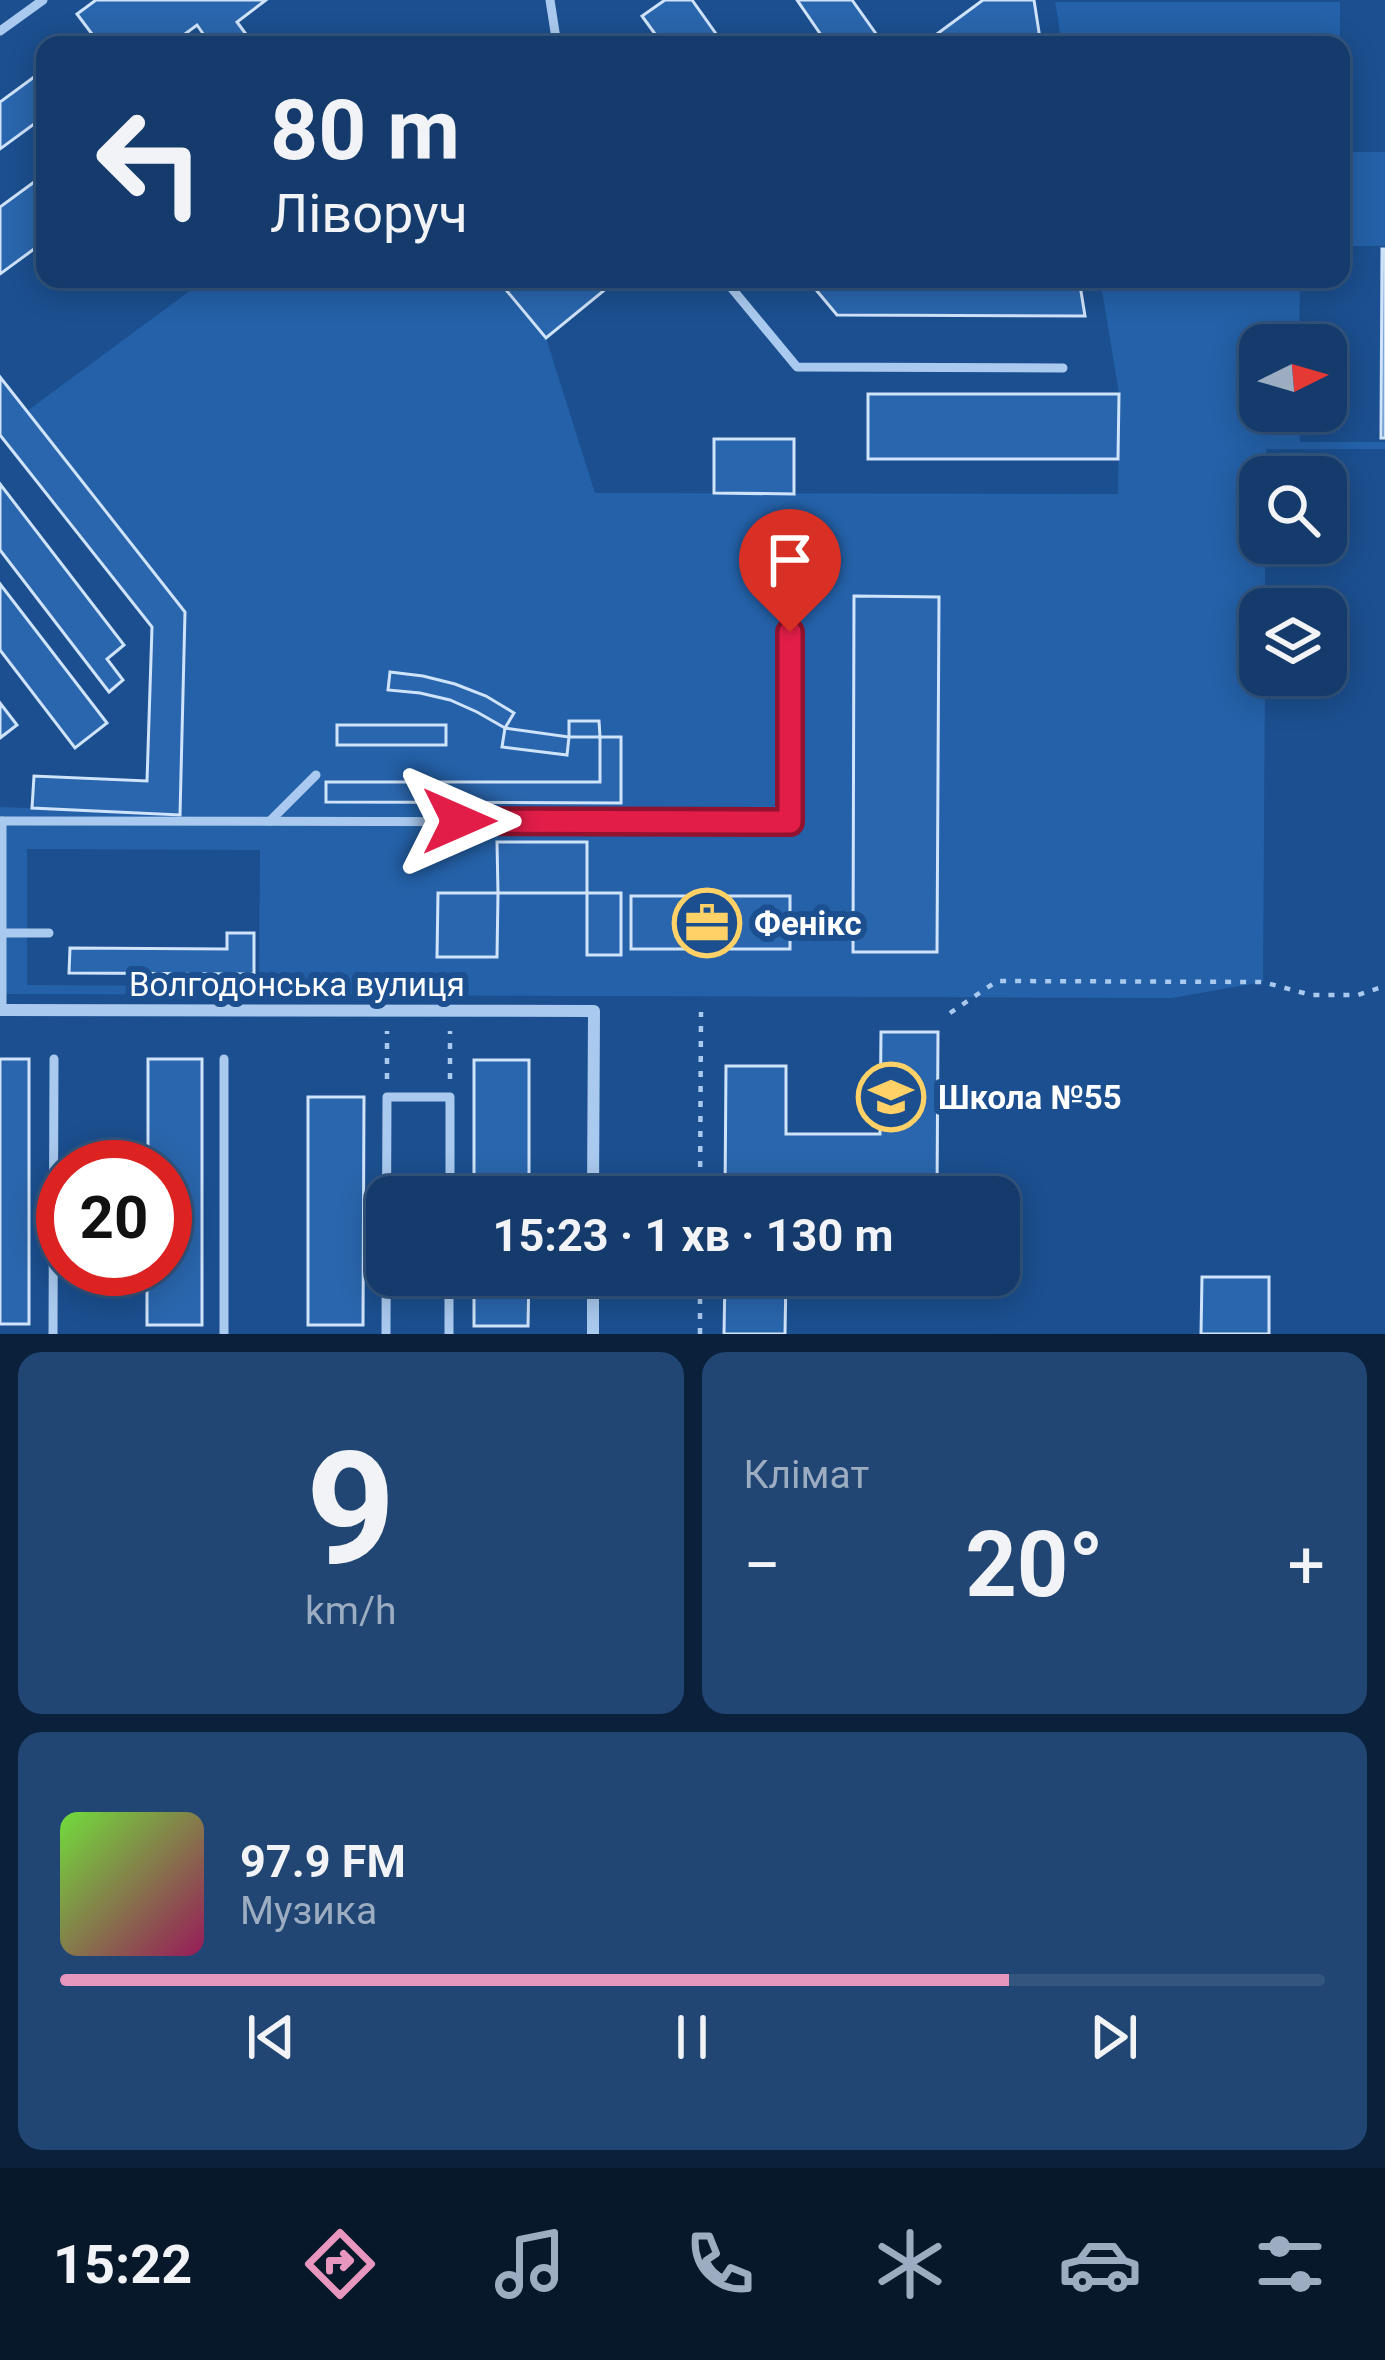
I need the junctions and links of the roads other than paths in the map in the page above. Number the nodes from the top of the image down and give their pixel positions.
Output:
1 (43, 0) edge
2 (550, 0) edge
3 (0, 32) edge
4 (556, 36) edge
5 (731, 288) edge
6 (1063, 368) dead end
7 (790, 632) dead end
8 (316, 775) dead end
9 (1, 820) edge
10 (270, 821) junction
11 (2, 933) edge
12 (49, 933) dead end
13 (1, 1010) edge
14 (53, 1059) dead end
15 (224, 1059) dead end
16 (387, 1176) edge
17 (449, 1176) edge
18 (593, 1176) edge
19 (386, 1296) edge
20 (449, 1296) edge
21 (593, 1296) edge
22 (53, 1334) edge
23 (224, 1334) edge
24 (386, 1334) edge
25 (449, 1334) edge
26 (592, 1334) edge

1 - 3 lane
2 - 4 lane
5 - 6 lane
7 - 10 lane
8 - 10 lane
9 - 10 lane
9 - 11 lane
11 - 12 lane
11 - 13 lane
13 - 18 street, Волгодонська вулиця
14 - 22 lane
15 - 23 lane
16 - 17 lane
19 - 24 lane
20 - 25 lane
21 - 26 street

